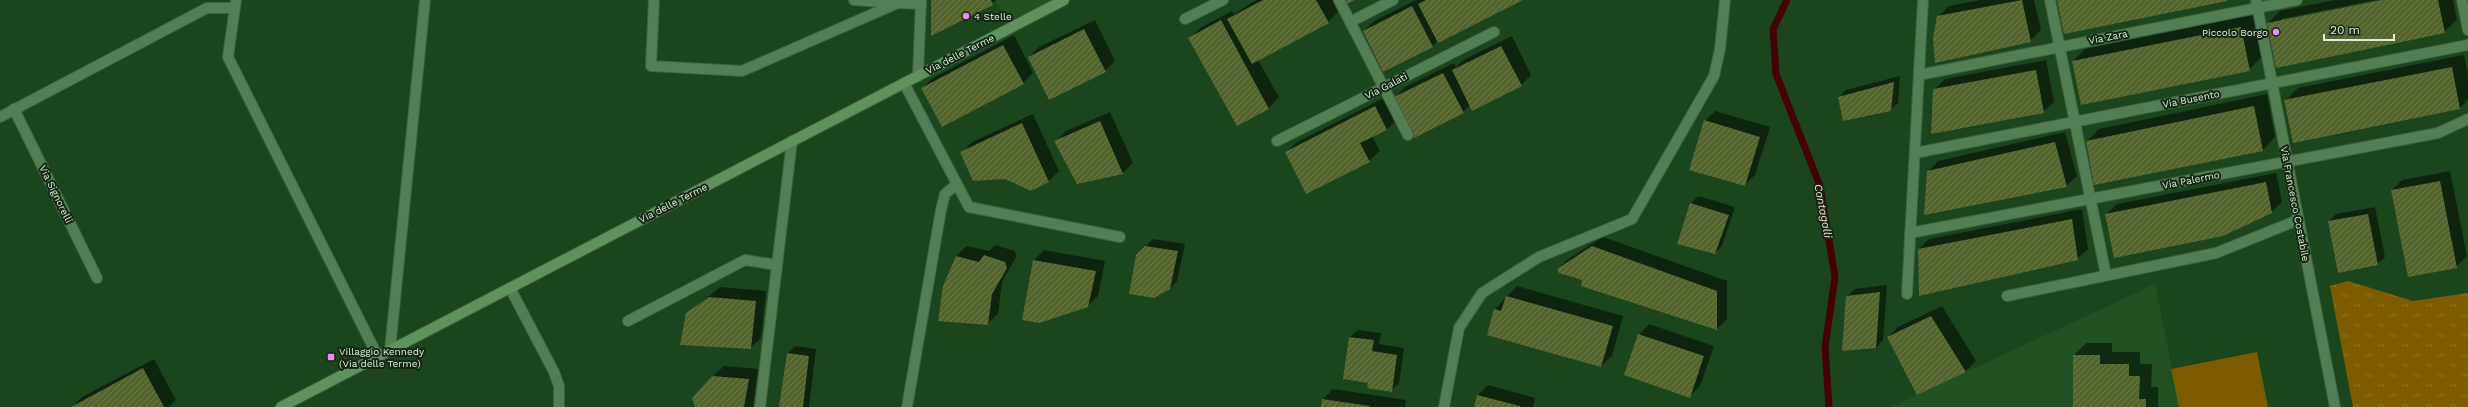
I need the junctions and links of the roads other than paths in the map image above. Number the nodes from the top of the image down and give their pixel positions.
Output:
1 (425, 0) edge
2 (654, 0) edge
3 (854, 0) edge
4 (1064, 0) edge
5 (1223, 0) edge
6 (1339, 0) edge
7 (1393, 0) edge
8 (1725, 0) edge
9 (1923, 0) edge
10 (2050, 0) edge
11 (2297, 0) edge
12 (2462, 0) edge
13 (921, 2) edge
14 (898, 3) junction
15 (235, 4) edge
16 (2256, 4) edge
17 (1185, 19) dead end
18 (1350, 22) junction
19 (2468, 30) edge
20 (1494, 32) dead end
21 (2468, 45) edge
22 (2060, 47) junction
23 (1920, 75) junction
24 (918, 76) junction
25 (904, 83) junction
26 (2272, 83) junction
27 (1384, 87) junction
28 (14, 109) junction
29 (0, 117) edge
30 (2468, 119) edge
31 (2075, 122) junction
32 (1408, 135) dead end
33 (792, 141) junction
34 (1278, 141) dead end
35 (1915, 153) junction
36 (2287, 162) junction
37 (957, 184) junction
38 (2091, 199) junction
39 (2298, 220) junction
40 (1910, 233) junction
41 (1120, 237) dead end
42 (777, 265) junction
43 (2106, 276) junction
44 (97, 278) dead end
45 (510, 288) junction
46 (1907, 294) dead end
47 (2007, 296) dead end
48 (628, 321) dead end
49 (390, 350) junction
50 (378, 357) junction
51 (281, 407) edge
52 (558, 407) edge
53 (760, 407) edge
54 (907, 407) edge
55 (1444, 407) edge
56 (2335, 407) edge

1 - 49 street
2 - 14 street
3 - 14 street
4 - 24 main road, Via delle Terme
5 - 17 street
6 - 18 street
7 - 18 street
8 - 55 street
9 - 23 street
10 - 22 street
11 - 16 street, Via Zara
12 - 19 street
13 - 14 street
13 - 24 street
15 - 28 street
15 - 50 street
16 - 22 street, Via Zara
16 - 26 street, Via Francesco Costabile
18 - 27 street
20 - 27 street, Via Galati
21 - 26 street, Via Busento
22 - 23 street, Via Zara
22 - 31 street
23 - 35 street
24 - 25 main road, Via delle Terme
25 - 33 main road, Via delle Terme
25 - 37 street
26 - 31 street, Via Busento
26 - 36 street, Via Francesco Costabile
27 - 32 street
27 - 34 street, Via Galati
28 - 29 street
28 - 44 street, Via Signorelli
30 - 36 street, Via Palermo
31 - 35 street, Via Busento
31 - 38 street
33 - 42 street
33 - 45 main road, Via delle Terme
35 - 40 street
36 - 38 street, Via Palermo
36 - 39 street, Via Francesco Costabile
37 - 41 street
37 - 54 street
38 - 40 street, Via Palermo
38 - 43 street
39 - 43 street
39 - 56 street, Via Francesco Costabile
40 - 46 street
42 - 48 street
42 - 53 street
43 - 47 street
45 - 49 main road, Via delle Terme
45 - 52 street
49 - 50 main road, Via delle Terme
50 - 51 main road, Via delle Terme

